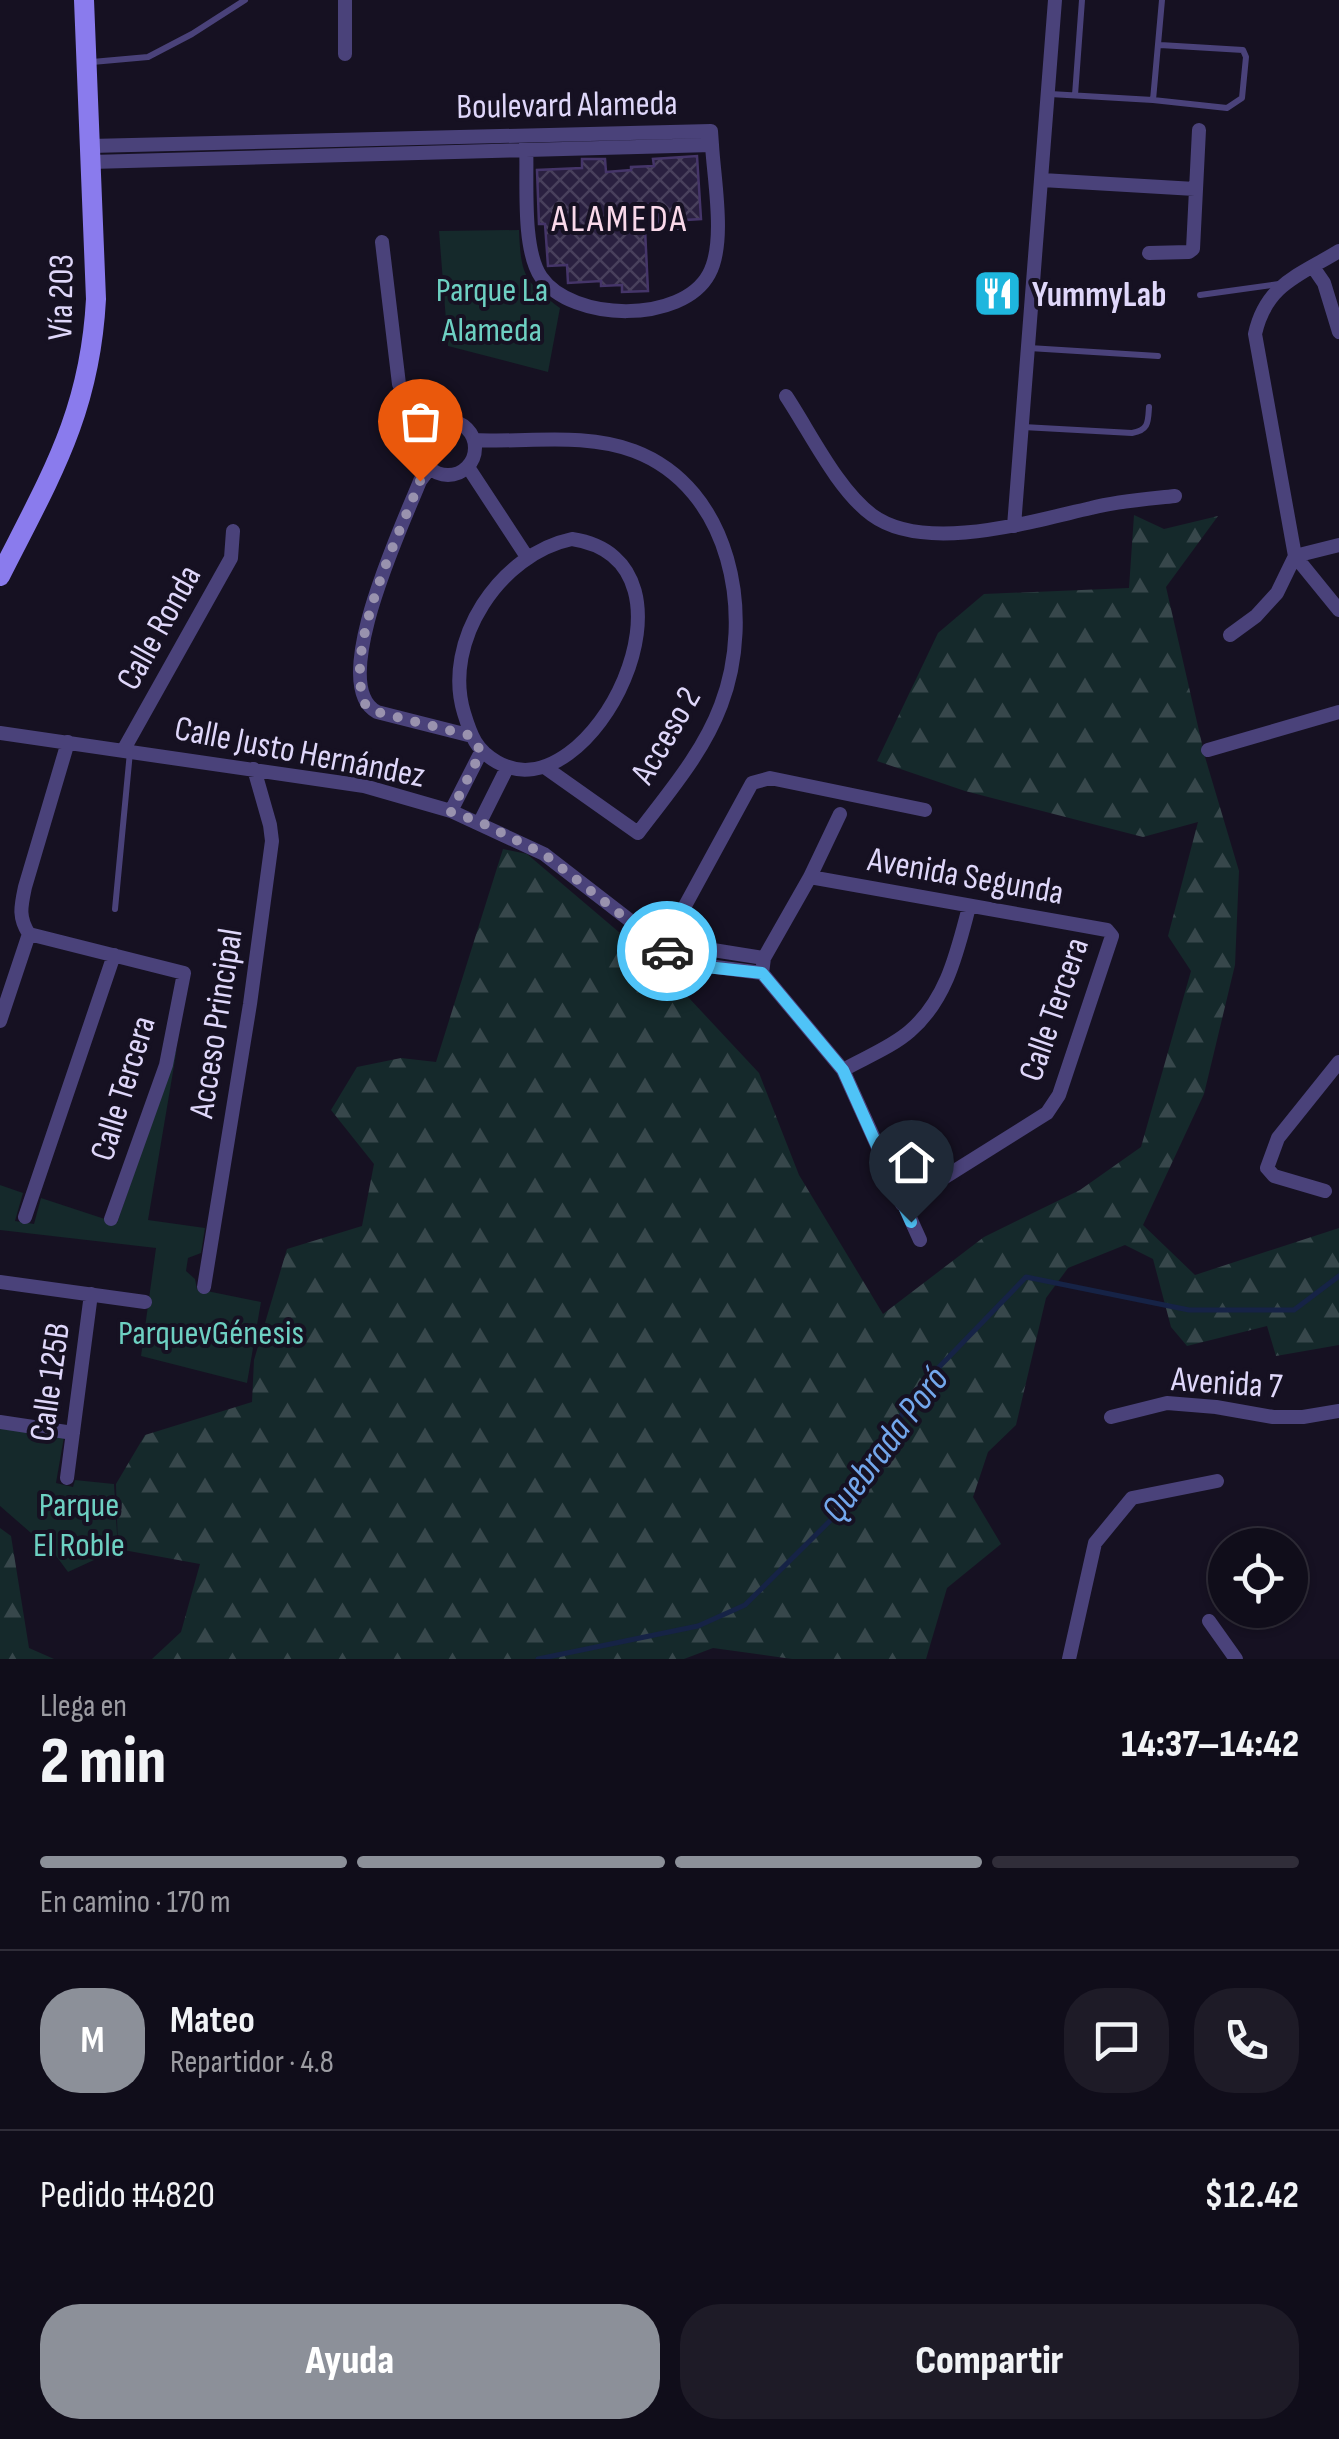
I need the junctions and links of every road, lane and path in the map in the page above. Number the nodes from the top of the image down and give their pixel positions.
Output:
1 (84, 0) edge
2 (245, 0) edge
3 (345, 0) edge
4 (1055, 0) edge
5 (1082, 0) edge
6 (1162, 0) edge
7 (1160, 45) junction
8 (344, 54) dead end
9 (86, 62) junction
10 (1049, 94) junction
11 (1075, 95) junction
12 (1153, 100) junction
13 (1199, 130) dead end
14 (243, 141) junction
15 (526, 142) junction
16 (388, 146) junction
17 (91, 154) junction
18 (243, 158) junction
19 (1042, 180) junction
20 (1196, 190) junction
21 (382, 242) dead end
22 (1149, 253) dead end
23 (1339, 254) edge
24 (1313, 267) junction
25 (1280, 284) junction
26 (1200, 295) dead end
27 (1339, 332) edge
28 (1028, 348) junction
29 (1158, 356) dead end
30 (786, 396) dead end
31 (1150, 407) dead end
32 (1022, 427) junction
33 (429, 428) junction
34 (475, 440) junction
35 (468, 467) junction
36 (430, 468) junction
37 (1175, 496) dead end
38 (1014, 526) junction
39 (232, 530) dead end
40 (1339, 545) edge
41 (527, 556) junction
42 (1295, 556) junction
43 (0, 576) edge
44 (1339, 610) edge
45 (1230, 634) dead end
46 (1339, 712) edge
47 (0, 732) edge
48 (472, 736) junction
49 (68, 742) junction
50 (127, 750) junction
51 (1208, 750) dead end
52 (481, 752) junction
53 (507, 768) junction
54 (546, 768) junction
55 (254, 769) junction
56 (925, 810) dead end
57 (451, 812) junction
58 (840, 814) dead end
59 (480, 822) junction
60 (810, 877) junction
61 (969, 906) junction
62 (115, 908) dead end
63 (670, 931) junction
64 (1112, 932) joint
65 (29, 934) junction
66 (662, 948) junction
67 (114, 955) junction
68 (763, 966) junction
69 (0, 1021) edge
70 (1339, 1062) edge
71 (843, 1070) junction
72 (1325, 1191) dead end
73 (902, 1204) junction
74 (25, 1217) dead end
75 (111, 1218) dead end
76 (920, 1240) dead end
77 (0, 1282) edge
78 (204, 1288) dead end
79 (92, 1294) junction
80 (145, 1302) dead end
81 (1339, 1412) edge
82 (1111, 1417) dead end
83 (0, 1422) edge
84 (73, 1432) junction
85 (67, 1478) dead end
86 (1217, 1480) dead end
87 (1214, 1628) edge
88 (1068, 1659) edge
89 (1236, 1659) edge

1 - 9 main road, Vía 203
2 - 9 lane
3 - 8 street
4 - 10 street
5 - 11 lane
6 - 7 lane
7 - 12 lane
7 - 12 lane
9 - 17 main road, Vía 203
10 - 11 lane
10 - 19 street
11 - 12 lane
13 - 20 street
14 - 16 street, Boulevard Alameda
14 - 17 street, Boulevard Alameda
14 - 18 street
15 - 15 street, Boulevard Alameda
15 - 16 street, Boulevard Alameda
16 - 18 street, Boulevard Alameda
17 - 18 street, Boulevard Alameda
17 - 43 main road, Vía 203
19 - 20 street
19 - 28 street
20 - 22 street
21 - 33 street
23 - 24 street
24 - 25 street
24 - 27 street
25 - 26 lane
25 - 42 street
28 - 29 lane
28 - 32 street
30 - 38 street
31 - 32 lane
32 - 38 street
33 - 34 street
33 - 36 street
34 - 35 street
34 - 54 street, Acceso 2
35 - 36 street
35 - 41 street
36 - 48 street
37 - 38 street
39 - 50 street, Calle Ronda
40 - 42 street
41 - 48 street
41 - 54 street
42 - 44 street
42 - 45 street
46 - 51 street
47 - 49 street, Calle Justo Hernández
48 - 52 street
49 - 50 street, Calle Justo Hernández
49 - 65 street
50 - 55 street, Calle Justo Hernández
50 - 62 lane
52 - 53 street
52 - 57 street
53 - 54 street
53 - 59 street
55 - 57 street, Calle Justo Hernández
55 - 78 street, Acceso Principal
56 - 63 street
57 - 59 street, Calle Justo Hernández
58 - 60 street
59 - 66 street, Calle Justo Hernández
60 - 61 street, Avenida Segunda
60 - 68 street
61 - 64 street, Avenida Segunda
61 - 71 street
63 - 66 street
63 - 68 street
64 - 73 street, Calle Tercera
65 - 67 street
65 - 69 street
66 - 68 street, Calle Justo Hernández
67 - 74 street
67 - 75 street, Calle Tercera
68 - 71 street
70 - 72 street
71 - 73 street
73 - 76 street
77 - 79 street
79 - 80 street
79 - 84 street, Calle 125B
81 - 82 street, Avenida 7
83 - 84 street
84 - 85 street, Calle 125B
86 - 88 street
87 - 89 street

